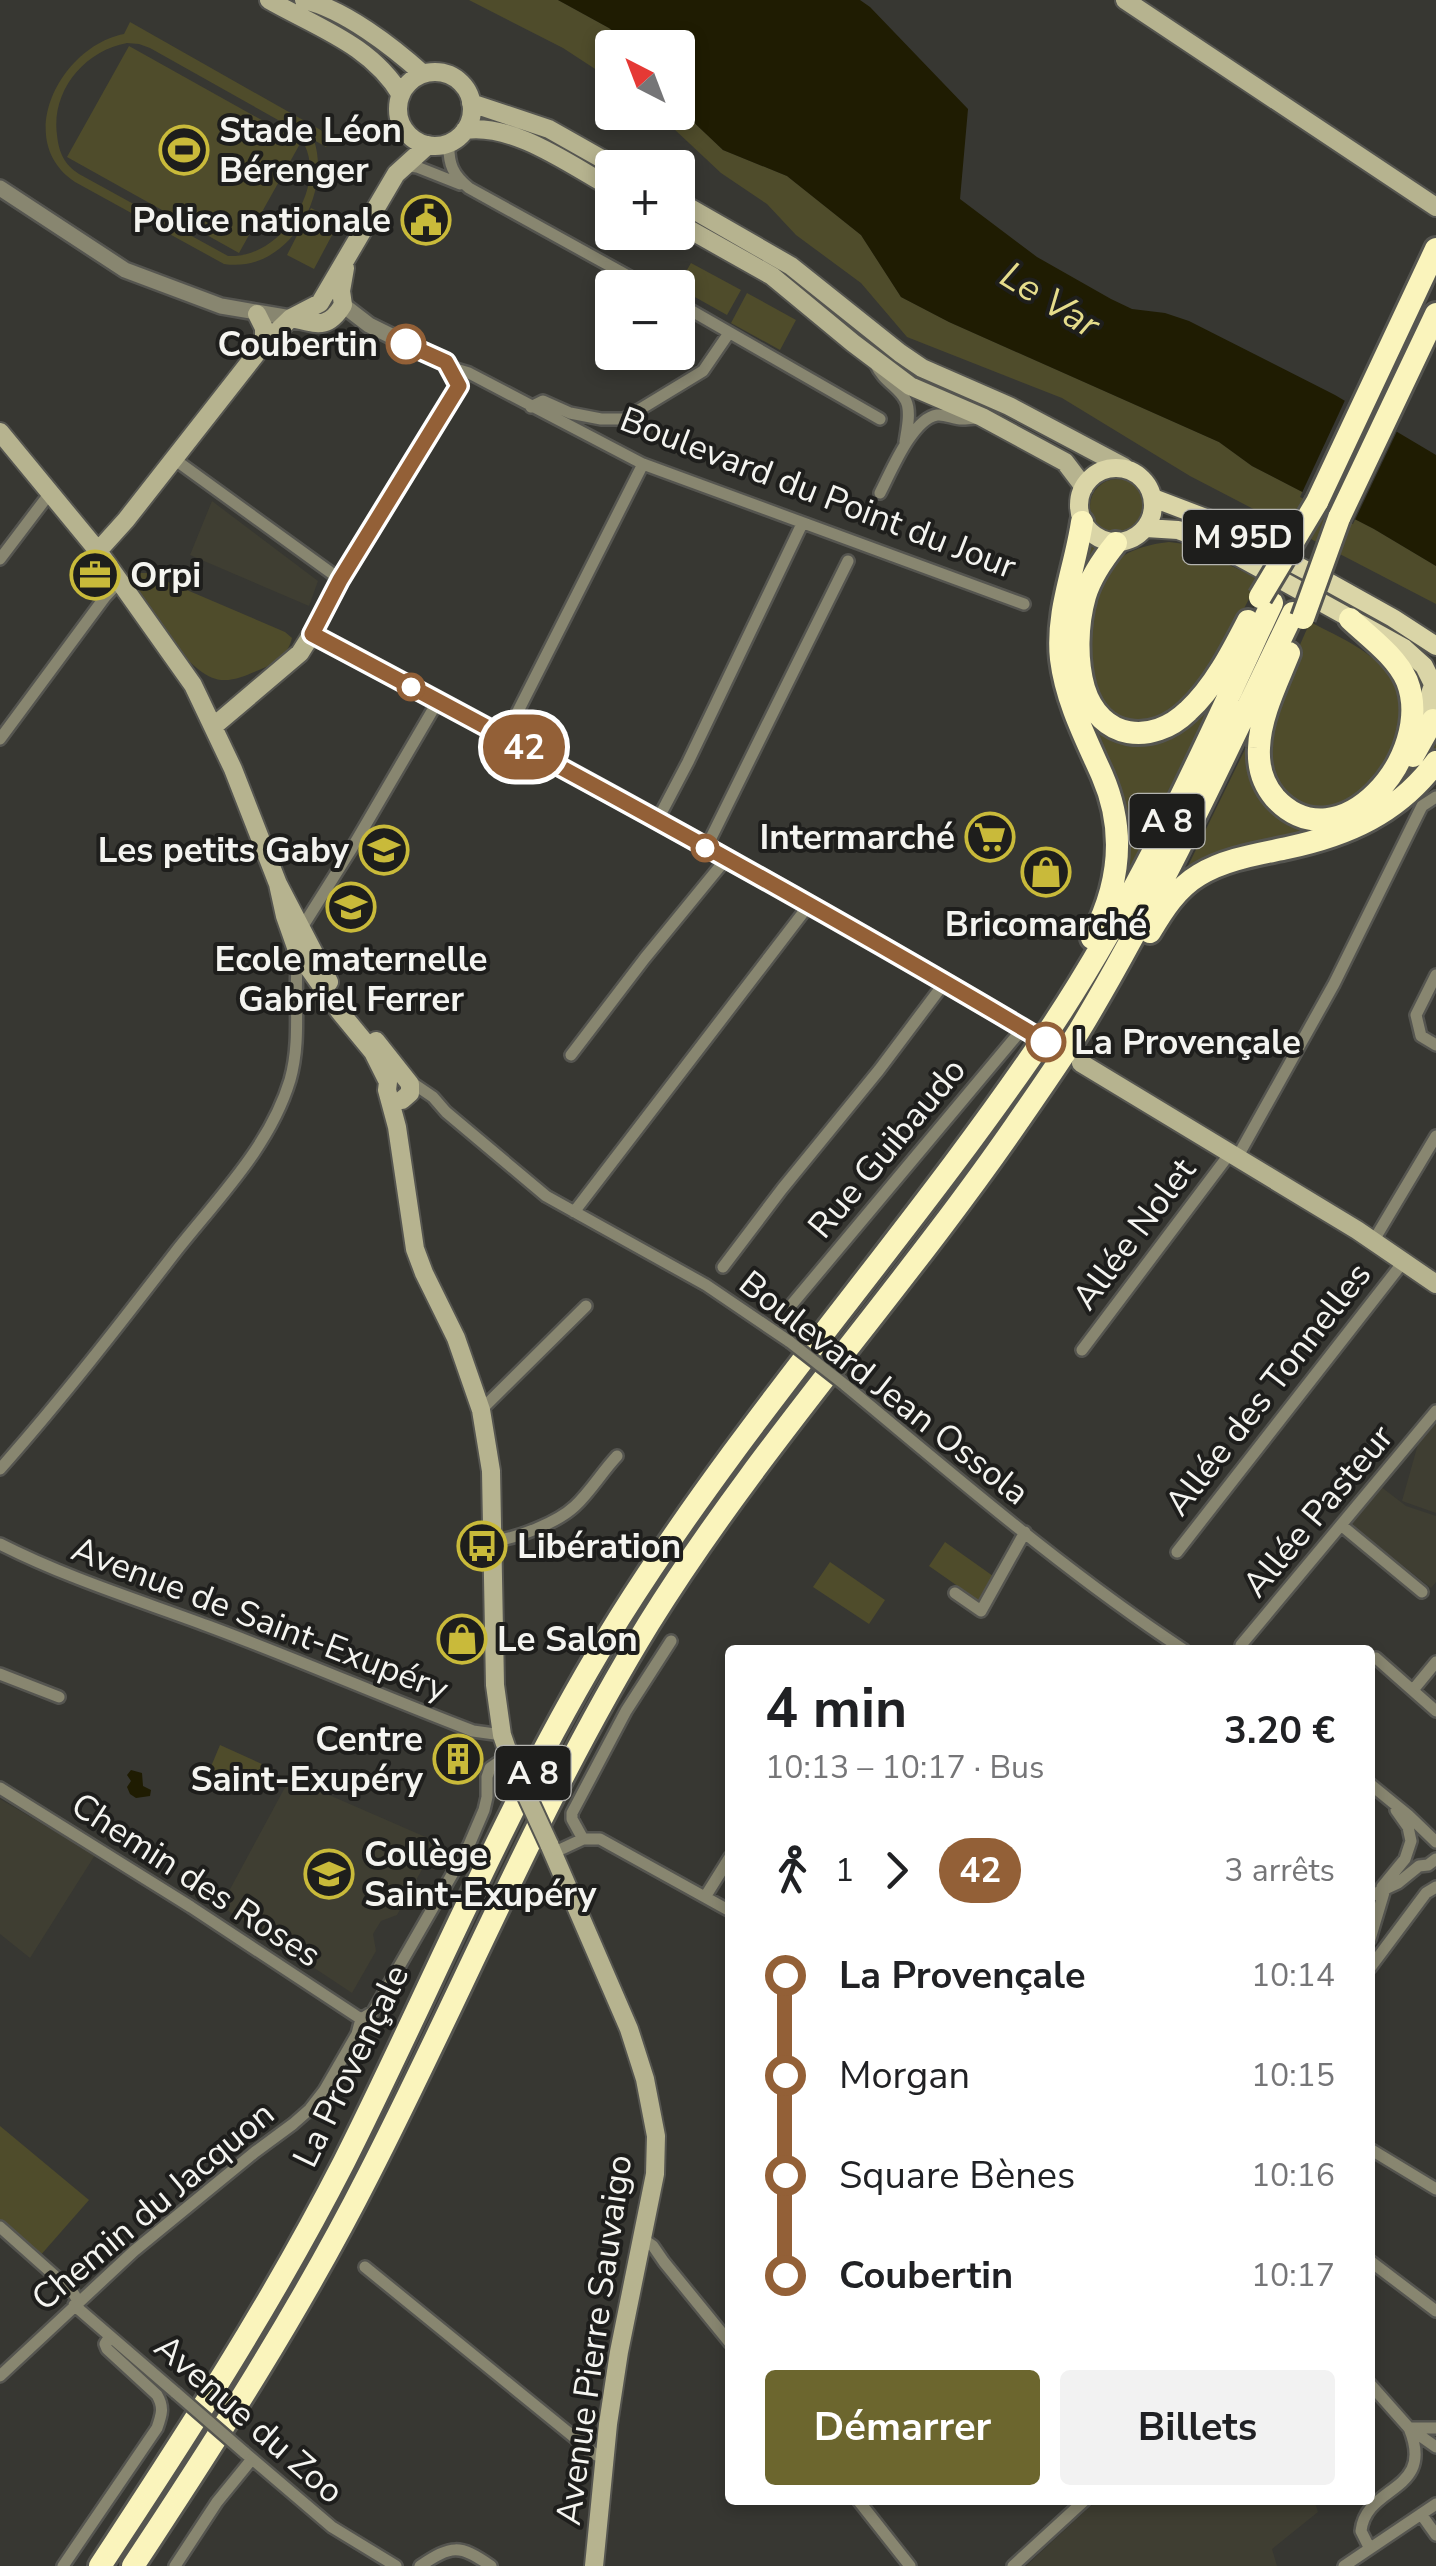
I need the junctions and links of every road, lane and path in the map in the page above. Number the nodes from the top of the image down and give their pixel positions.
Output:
1 (268, 0) edge
2 (304, 0) edge
3 (1125, 0) edge
4 (423, 74) junction
5 (401, 96) junction
6 (472, 103) junction
7 (405, 130) junction
8 (465, 130) junction
9 (449, 143) junction
10 (428, 145) junction
11 (595, 155) edge
12 (400, 170) junction
13 (595, 179) edge
14 (0, 188) edge
15 (469, 188) junction
16 (1436, 207) edge
17 (695, 211) edge
18 (695, 233) edge
19 (1436, 249) edge
20 (345, 263) junction
21 (617, 270) edge
22 (320, 303) junction
23 (344, 306) junction
24 (695, 313) edge
25 (256, 314) junction
26 (1436, 314) edge
27 (291, 318) junction
28 (325, 324) junction
29 (729, 333) junction
30 (264, 344) junction
31 (874, 359) junction
32 (449, 366) junction
33 (484, 382) junction
34 (459, 386) junction
35 (531, 407) junction
36 (982, 418) junction
37 (880, 419) dead end
38 (0, 432) edge
39 (905, 445) junction
40 (174, 459) junction
41 (643, 464) junction
42 (1124, 467) junction
43 (1084, 486) junction
44 (50, 493) junction
45 (880, 493) dead end
46 (1153, 498) junction
47 (1082, 522) junction
48 (802, 524) junction
49 (1146, 528) junction
50 (1116, 543) junction
51 (98, 551) junction
52 (0, 559) edge
53 (848, 561) dead end
54 (340, 580) junction
55 (120, 582) junction
56 (1024, 604) dead end
57 (1282, 608) junction
58 (1393, 618) junction
59 (1350, 619) junction
60 (312, 634) junction
61 (1436, 634) edge
62 (1436, 646) edge
63 (1435, 682) edge
64 (438, 701) junction
65 (1435, 722) edge
66 (214, 726) junction
67 (506, 737) junction
68 (0, 740) edge
69 (1436, 762) edge
70 (1392, 780) junction
71 (1436, 797) edge
72 (657, 822) junction
73 (706, 848) junction
74 (726, 859) junction
75 (278, 884) junction
76 (809, 905) junction
77 (301, 927) junction
78 (298, 953) junction
79 (321, 966) junction
80 (1436, 975) edge
81 (945, 982) junction
82 (1022, 1028) joint
83 (1048, 1032) junction
84 (1078, 1032) junction
85 (1436, 1045) edge
86 (572, 1055) dead end
87 (1081, 1063) dead end
88 (400, 1088) junction
89 (1436, 1136) edge
90 (1235, 1154) junction
91 (574, 1212) junction
92 (1374, 1240) junction
93 (1404, 1260) junction
94 (723, 1267) dead end
95 (1436, 1284) edge
96 (793, 1304) dead end
97 (586, 1306) dead end
98 (1082, 1350) dead end
99 (481, 1410) junction
100 (1436, 1411) edge
101 (616, 1456) dead end
102 (0, 1469) edge
103 (1342, 1525) junction
104 (1025, 1532) junction
105 (494, 1541) junction
106 (0, 1544) edge
107 (1176, 1552) dead end
108 (1422, 1592) dead end
109 (956, 1594) dead end
110 (670, 1641) dead end
111 (1177, 1645) edge
112 (1241, 1645) dead end
113 (1376, 1658) dead end
114 (1436, 1662) edge
115 (0, 1674) edge
116 (1413, 1690) junction
117 (59, 1697) dead end
118 (1436, 1711) edge
119 (502, 1735) junction
120 (511, 1760) junction
121 (0, 1788) edge
122 (1375, 1788) edge
123 (1385, 1796) junction
124 (583, 1840) junction
125 (1434, 1841) edge
126 (1410, 1847) junction
127 (551, 1849) junction
128 (1435, 1863) edge
129 (725, 1865) edge
130 (1419, 1866) junction
131 (1436, 1887) edge
132 (1377, 1892) edge
133 (705, 1897) junction
134 (725, 1908) edge
135 (1375, 1961) edge
136 (361, 2019) junction
137 (1375, 2152) edge
138 (1436, 2189) edge
139 (0, 2228) edge
140 (641, 2247) junction
141 (1375, 2265) edge
142 (365, 2268) dead end
143 (76, 2303) junction
144 (1436, 2311) edge
145 (110, 2336) junction
146 (725, 2338) edge
147 (0, 2376) edge
148 (1375, 2390) edge
149 (1410, 2428) junction
150 (1436, 2428) edge
151 (1436, 2447) edge
152 (248, 2456) junction
153 (605, 2456) junction
154 (1418, 2458) junction
155 (1436, 2504) edge
156 (862, 2505) edge
157 (1080, 2505) edge
158 (1421, 2514) junction
159 (1435, 2530) edge
160 (1369, 2547) junction
161 (63, 2566) edge
162 (100, 2566) edge
163 (133, 2566) edge
164 (175, 2566) edge
165 (396, 2566) edge
166 (420, 2566) edge
167 (491, 2566) edge
168 (594, 2566) edge
169 (910, 2566) edge
170 (1013, 2566) edge
171 (1344, 2566) edge

1 - 5 main road
2 - 4 main road
3 - 16 main road
4 - 5 main road
4 - 6 main road
5 - 7 main road
6 - 8 main road
6 - 11 main road
7 - 10 main road
7 - 12 main road
8 - 9 main road
8 - 13 main road
9 - 10 main road
9 - 15 street
10 - 12 main road
12 - 15 street
12 - 20 main road
14 - 25 street
15 - 21 street
17 - 42 main road
18 - 31 main road
19 - 57 highway, bridge
20 - 22 main road
20 - 23 main road
22 - 23 main road
22 - 27 main road
22 - 28 main road
23 - 28 main road
23 - 32 street, Boulevard du Point du Jour
24 - 29 street
25 - 27 street
25 - 30 main road
26 - 57 highway, bridge
27 - 28 main road
27 - 30 main road
29 - 35 street
29 - 37 street
30 - 40 main road
31 - 36 main road
31 - 39 street
32 - 33 street, Boulevard du Point du Jour
32 - 34 street
33 - 34 street
33 - 35 street, Boulevard du Point du Jour
34 - 54 street
35 - 41 street, Boulevard du Point du Jour
36 - 39 street
36 - 43 main road
38 - 44 main road
39 - 45 street
40 - 51 main road
40 - 54 street
41 - 48 street, Boulevard du Point du Jour
41 - 67 street
42 - 43 main road
42 - 46 main road
43 - 47 main road
44 - 51 main road
44 - 52 street
46 - 49 main road
46 - 58 main road, M 95D
47 - 50 main road
47 - 83 highway
48 - 56 street, Boulevard du Point du Jour
48 - 72 street
49 - 50 main road
49 - 59 main road, M 95D
50 - 57 highway
51 - 55 main road
53 - 73 street
54 - 60 street
55 - 66 main road
55 - 68 street
57 - 70 highway
57 - 83 highway, La Provençale / A 8
57 - 84 highway, La Provençale / A 8
58 - 61 main road, M 95D
58 - 62 main road, M 95D
59 - 63 main road, M 95D
59 - 70 highway
60 - 64 main road
60 - 66 main road
63 - 65 main road
64 - 67 main road
64 - 77 street
65 - 70 highway
66 - 75 main road
67 - 72 main road
69 - 84 highway
71 - 90 street, Allée Nolet
72 - 73 main road
73 - 74 main road
74 - 76 main road
74 - 86 street
75 - 77 main road
75 - 78 main road
76 - 81 main road
76 - 91 street
77 - 78 street
77 - 79 main road
78 - 79 street
78 - 88 main road
78 - 102 street
79 - 88 main road
80 - 85 street
81 - 82 main road
81 - 94 street
82 - 96 street, Rue Guibaudo
83 - 162 highway, La Provençale / A 8
84 - 163 highway, La Provençale / A 8
87 - 90 main road
88 - 91 street, Boulevard Jean Ossola
88 - 99 main road, Avenue Pierre Sauvaigo
89 - 92 street
90 - 92 main road
90 - 98 street, Allée Nolet
91 - 104 street, Boulevard Jean Ossola, bridge
92 - 93 main road
93 - 95 main road
93 - 107 street, Allée des Tonnelles
97 - 99 street
99 - 105 main road, Avenue Pierre Sauvaigo
100 - 103 street, Allée Pasteur
101 - 105 street
103 - 108 street
103 - 112 street, Allée Pasteur
104 - 109 street
104 - 111 street, Boulevard Jean Ossola
105 - 119 main road, Avenue Pierre Sauvaigo
106 - 119 street, Avenue de Saint-Exupéry
110 - 124 street
113 - 116 street
114 - 116 street
115 - 117 street
116 - 118 street
119 - 120 main road, Avenue Pierre Sauvaigo
120 - 127 main road, Avenue Pierre Sauvaigo, bridge
120 - 136 street, Chemin du Jacquon
121 - 136 street, Chemin des Roses
122 - 123 street
123 - 125 street
123 - 126 street
124 - 127 street
124 - 133 street
125 - 126 street
126 - 130 street
126 - 132 street
127 - 140 main road, Avenue Pierre Sauvaigo
128 - 130 street
129 - 133 street
130 - 132 street
131 - 135 street
133 - 134 street
136 - 143 street, Chemin du Jacquon
137 - 138 street
139 - 143 street, Avenue du Zoo
140 - 146 street
140 - 153 main road, Avenue Pierre Sauvaigo
141 - 144 street
142 - 153 street
143 - 145 street, Avenue du Zoo
143 - 147 street, Chemin du Jacquon
145 - 152 street, Avenue du Zoo, bridge
145 - 161 street
148 - 149 street
149 - 150 street
149 - 151 street
149 - 154 street
151 - 154 street
152 - 164 street
152 - 165 street, Avenue du Zoo
153 - 168 main road, Avenue Pierre Sauvaigo
154 - 160 street
155 - 158 street
156 - 169 street
157 - 170 street
158 - 159 street
158 - 160 street
160 - 171 street
166 - 167 street

